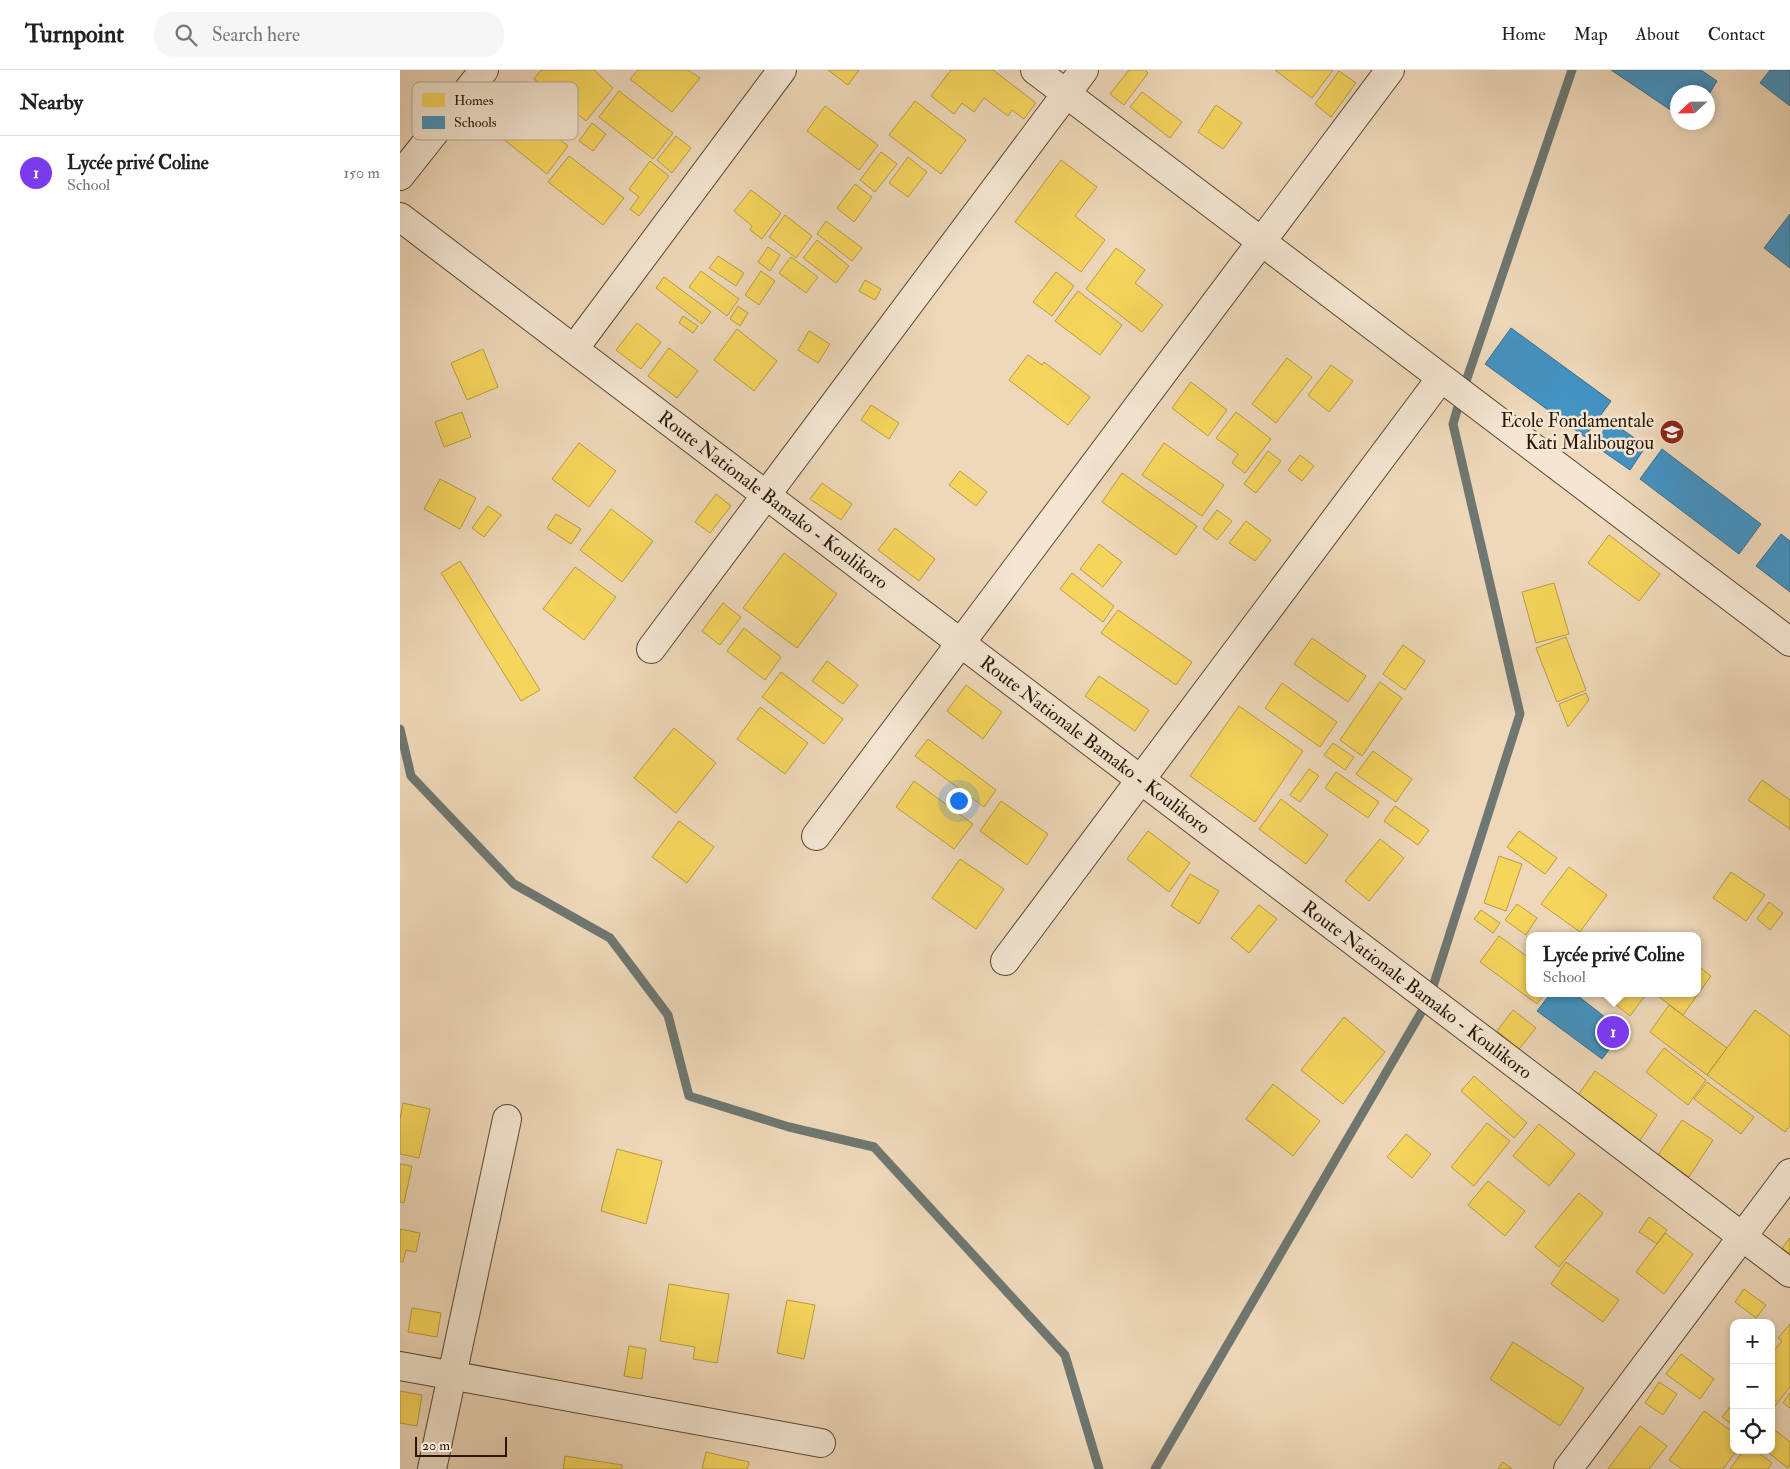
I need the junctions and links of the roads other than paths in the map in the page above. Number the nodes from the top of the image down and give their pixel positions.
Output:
1 (484, 70) edge
2 (782, 70) edge
3 (1035, 70) edge
4 (1084, 70) edge
5 (1390, 70) edge
6 (474, 82) edge
7 (1066, 94) junction
8 (429, 140) edge
9 (400, 176) edge
10 (400, 217) edge
11 (1262, 242) junction
12 (574, 349) junction
13 (1442, 378) junction
14 (766, 495) junction
15 (1790, 642) edge
16 (961, 643) junction
17 (651, 648) dead end
18 (1141, 780) junction
19 (816, 836) dead end
20 (1005, 961) dead end
21 (507, 1119) dead end
22 (1790, 1173) edge
23 (1742, 1237) junction
24 (1790, 1273) edge
25 (400, 1366) edge
26 (452, 1375) junction
27 (821, 1442) dead end
28 (432, 1469) edge
29 (1568, 1469) edge

1 - 6 street
2 - 12 street
3 - 7 street
4 - 7 street
5 - 11 street
7 - 11 street
7 - 14 street
8 - 9 street
10 - 12 street, Route Nationale Bamako - Koulikoro
11 - 13 street
11 - 16 street
12 - 14 street, Route Nationale Bamako - Koulikoro
13 - 15 street
13 - 18 street
14 - 16 street, Route Nationale Bamako - Koulikoro
14 - 17 street
16 - 18 street, Route Nationale Bamako - Koulikoro
16 - 19 street
18 - 20 street
18 - 23 street, Route Nationale Bamako - Koulikoro
21 - 26 street
22 - 23 street
23 - 24 street, Route Nationale Bamako - Koulikoro
23 - 29 street
25 - 26 street
26 - 27 street
26 - 28 street

